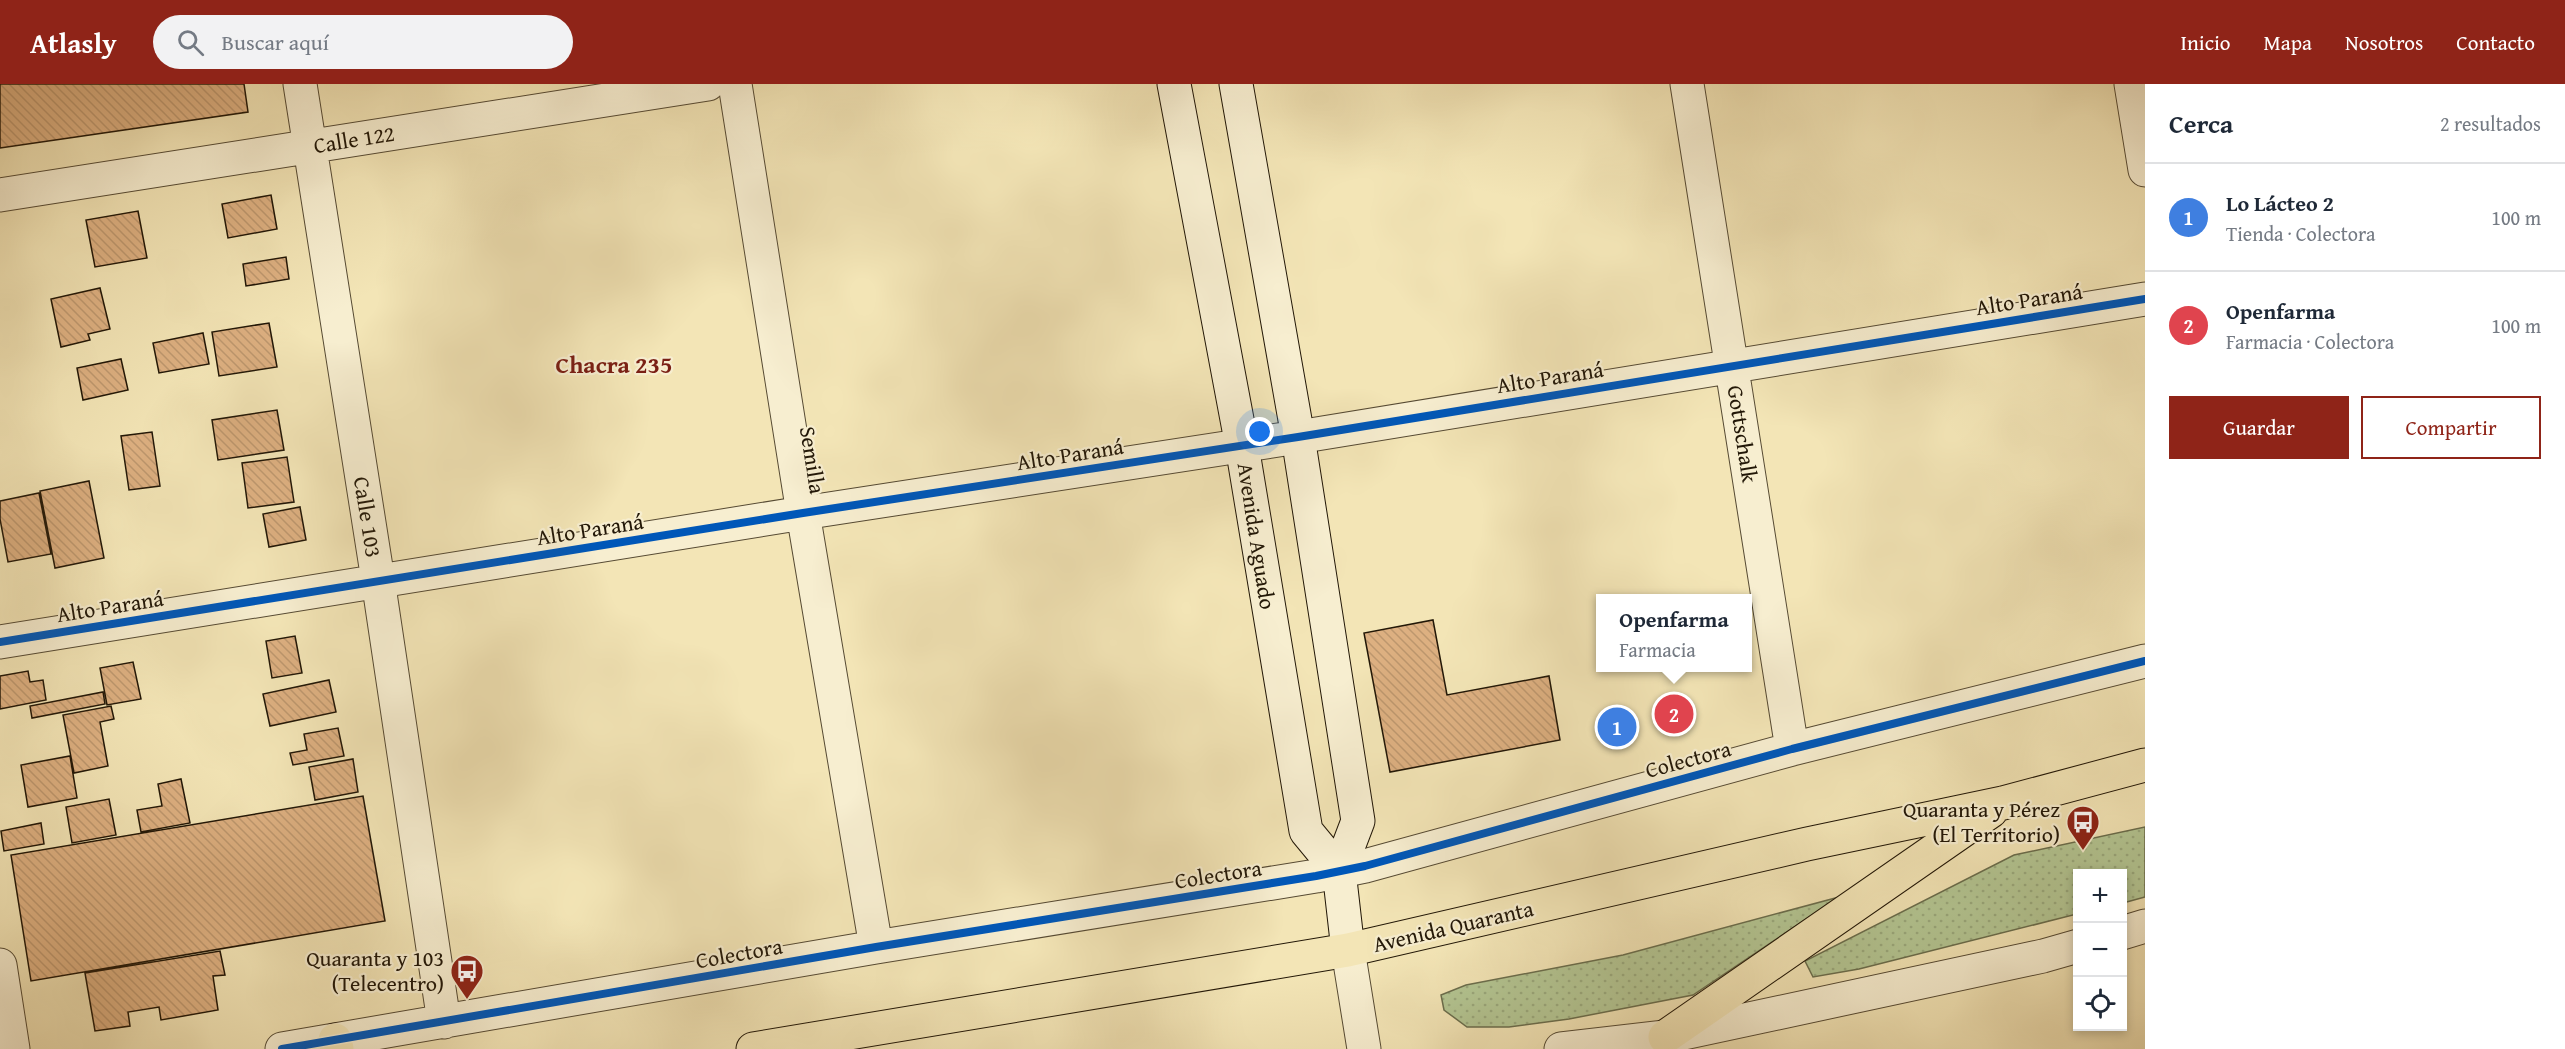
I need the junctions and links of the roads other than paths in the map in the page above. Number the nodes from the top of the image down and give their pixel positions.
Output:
1 (300, 84) edge
2 (708, 84) edge
3 (735, 84) edge
4 (1174, 84) edge
5 (1236, 84) edge
6 (1688, 84) edge
7 (2132, 84) edge
8 (309, 146) junction
9 (2145, 170) edge
10 (0, 195) edge
11 (2145, 299) edge
12 (1732, 365) junction
13 (1298, 437) junction
14 (1242, 446) junction
15 (803, 513) junction
16 (378, 580) junction
17 (0, 642) edge
18 (2145, 661) edge
19 (1792, 750) junction
20 (2145, 765) edge
21 (2003, 803) junction
22 (1339, 872) junction
23 (2145, 926) edge
24 (2127, 931) edge
25 (876, 947) junction
26 (2073, 947) edge
27 (1348, 950) junction
28 (0, 965) edge
29 (444, 1022) junction
30 (1665, 1037) junction
31 (336, 1045) edge
32 (13, 1049) edge
33 (282, 1049) edge
34 (753, 1049) edge
35 (1364, 1049) edge
36 (1561, 1049) edge

1 - 8 street, Calle 103
2 - 8 street, Calle 122
3 - 15 street, Semilla
4 - 14 street, Avenida Aguado
5 - 13 street
6 - 12 street, Gottschalk
7 - 9 street
8 - 10 street, Calle 122
8 - 16 street, Calle 103
11 - 12 street, Alto Paraná
12 - 13 street, Alto Paraná
12 - 19 street, Gottschalk
13 - 14 street, Alto Paraná
13 - 22 street
14 - 15 street, Alto Paraná
14 - 22 street, Avenida Aguado
15 - 16 street, Alto Paraná
15 - 25 street, Semilla
16 - 17 street, Alto Paraná
16 - 29 street, Calle 103
18 - 19 street, Colectora
19 - 22 street, Colectora
20 - 21 highway, Avenida Quaranta
21 - 27 highway, Avenida Quaranta
21 - 30 highway
22 - 25 street, Colectora
22 - 27 street
23 - 24 street
25 - 29 street, Colectora
26 - 30 street
27 - 34 highway, Avenida Quaranta
27 - 35 street
28 - 32 street
29 - 31 street, Colectora
30 - 36 street
31 - 33 street, Colectora

